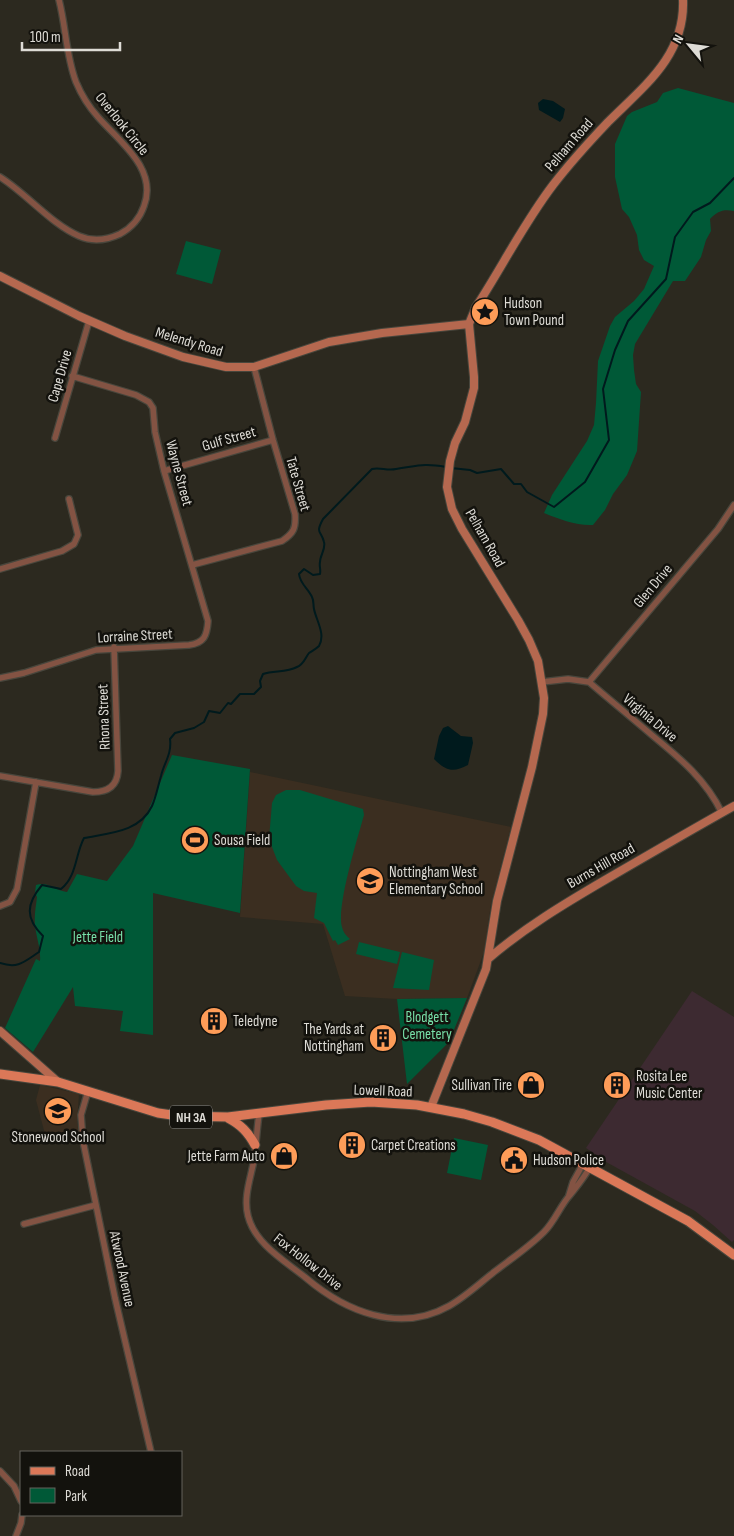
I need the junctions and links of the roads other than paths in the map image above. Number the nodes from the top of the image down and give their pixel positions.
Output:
1 (59, 0) edge
2 (683, 0) edge
3 (0, 177) edge
4 (0, 276) edge
5 (89, 321) junction
6 (469, 324) junction
7 (254, 367) junction
8 (72, 376) junction
9 (55, 438) dead end
10 (273, 440) junction
11 (164, 470) junction
12 (69, 499) dead end
13 (734, 505) edge
14 (192, 566) junction
15 (0, 569) edge
16 (208, 630) joint
17 (114, 648) junction
18 (0, 678) edge
19 (542, 682) junction
20 (588, 682) junction
21 (0, 776) edge
22 (36, 782) junction
23 (734, 806) edge
24 (722, 813) junction
25 (0, 906) edge
26 (488, 960) junction
27 (0, 1031) edge
28 (0, 1074) edge
29 (58, 1082) junction
30 (88, 1090) junction
31 (431, 1107) junction
32 (259, 1114) junction
33 (228, 1117) junction
34 (255, 1145) junction
35 (586, 1166) junction
36 (96, 1205) junction
37 (24, 1224) dead end
38 (734, 1255) edge
39 (151, 1451) edge
40 (0, 1471) edge
41 (20, 1499) edge
42 (22, 1516) edge
43 (16, 1536) edge

1 - 3 street, Overlook Circle
2 - 6 street, Pelham Road
4 - 5 street, Melendy Road
5 - 7 street, Melendy Road
5 - 8 street, Cape Drive
6 - 7 street, Melendy Road
6 - 19 street, Pelham Road
7 - 10 street, Tate Street
8 - 9 street, Cape Drive
8 - 11 street, Wayne Street
10 - 11 street, Gulf Street
10 - 14 street, Tate Street
11 - 14 street, Wayne Street
12 - 15 street
13 - 20 street, Glen Drive
14 - 16 street, Wayne Street
16 - 17 street, Lorraine Street
17 - 18 street, Lorraine Street
17 - 22 street, Rhona Street
19 - 20 street
19 - 26 street, Pelham Road
20 - 24 street, Virginia Drive
21 - 22 street
22 - 25 street
23 - 24 street, Burns Hill Road
24 - 26 street, Burns Hill Road
26 - 31 street, Pelham Road
27 - 29 street
28 - 29 main road, Lowell Road / NH 3A
29 - 30 main road, Lowell Road / NH 3A
30 - 33 main road, Lowell Road / NH 3A
30 - 36 street, Atwood Avenue
31 - 32 main road, Lowell Road / NH 3A
31 - 35 main road, Lowell Road / NH 3A
32 - 33 main road, Lowell Road / NH 3A
32 - 34 street, Fox Hollow Drive
33 - 34 main road
34 - 35 street, Fox Hollow Drive
35 - 38 main road, Lowell Road / NH 3A
36 - 37 street
36 - 39 street, Atwood Avenue
40 - 41 street
42 - 43 street

